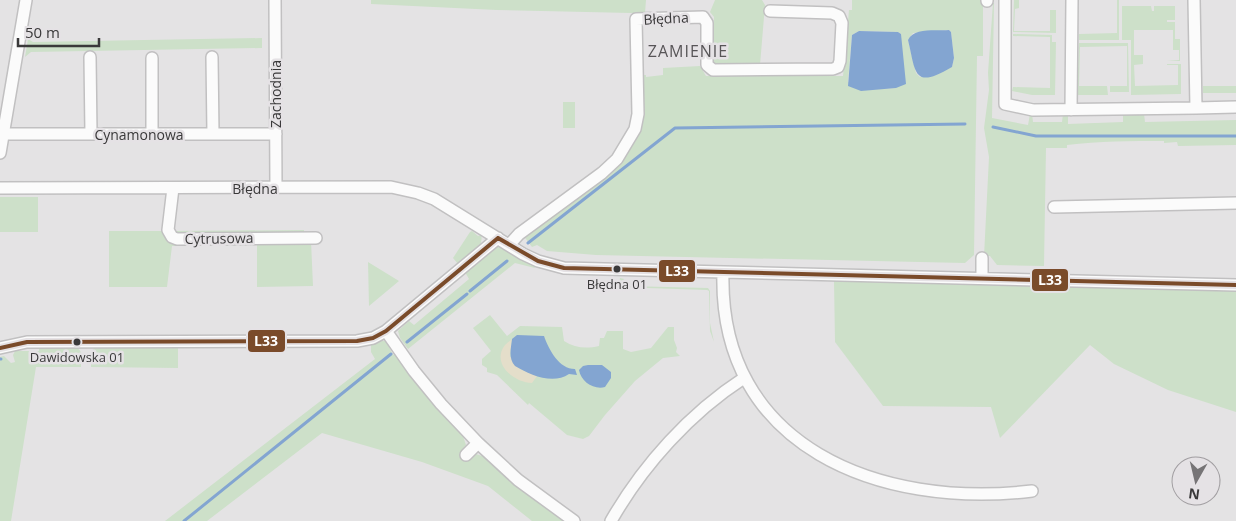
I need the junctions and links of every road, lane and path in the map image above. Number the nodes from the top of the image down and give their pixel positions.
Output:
1 (26, 0) edge
2 (275, 0) edge
3 (996, 0) edge
4 (1072, 0) edge
5 (1194, 0) edge
6 (770, 10) dead end
7 (212, 56) dead end
8 (90, 57) dead end
9 (152, 58) dead end
10 (1236, 107) edge
11 (1196, 108) junction
12 (1071, 110) junction
13 (3, 134) junction
14 (91, 134) junction
15 (152, 134) junction
16 (213, 134) junction
17 (276, 134) junction
18 (0, 154) edge
19 (0, 188) edge
20 (173, 188) junction
21 (276, 188) junction
22 (1236, 203) edge
23 (1054, 207) dead end
24 (316, 238) dead end
25 (498, 238) junction
26 (509, 245) junction
27 (982, 258) dead end
28 (722, 272) junction
29 (982, 278) junction
30 (1236, 285) edge
31 (386, 331) junction
32 (0, 348) edge
33 (744, 378) junction
34 (478, 443) junction
35 (466, 454) dead end
36 (1032, 491) dead end
37 (574, 521) edge
38 (611, 521) edge

1 - 13 street
2 - 17 street, Zachodnia
3 - 12 street
4 - 12 street
5 - 11 street
6 - 26 street, Błędna
7 - 16 street
8 - 14 street
9 - 15 street
10 - 11 street
11 - 12 street
13 - 14 street, Cynamonowa
13 - 18 street
14 - 15 street, Cynamonowa
15 - 16 street, Cynamonowa
16 - 17 street, Cynamonowa
17 - 21 street, Zachodnia
19 - 20 street, Błędna
20 - 21 street, Błędna
20 - 24 street, Cytrusowa
21 - 25 street, Błędna
22 - 23 street
25 - 26 street, Błędna
25 - 31 street
26 - 28 street, Błędna
27 - 29 street
28 - 29 street, Błędna
28 - 33 street
29 - 30 street, Błędna
31 - 32 street
31 - 34 street
33 - 36 street
33 - 38 street
34 - 35 street
34 - 37 street

